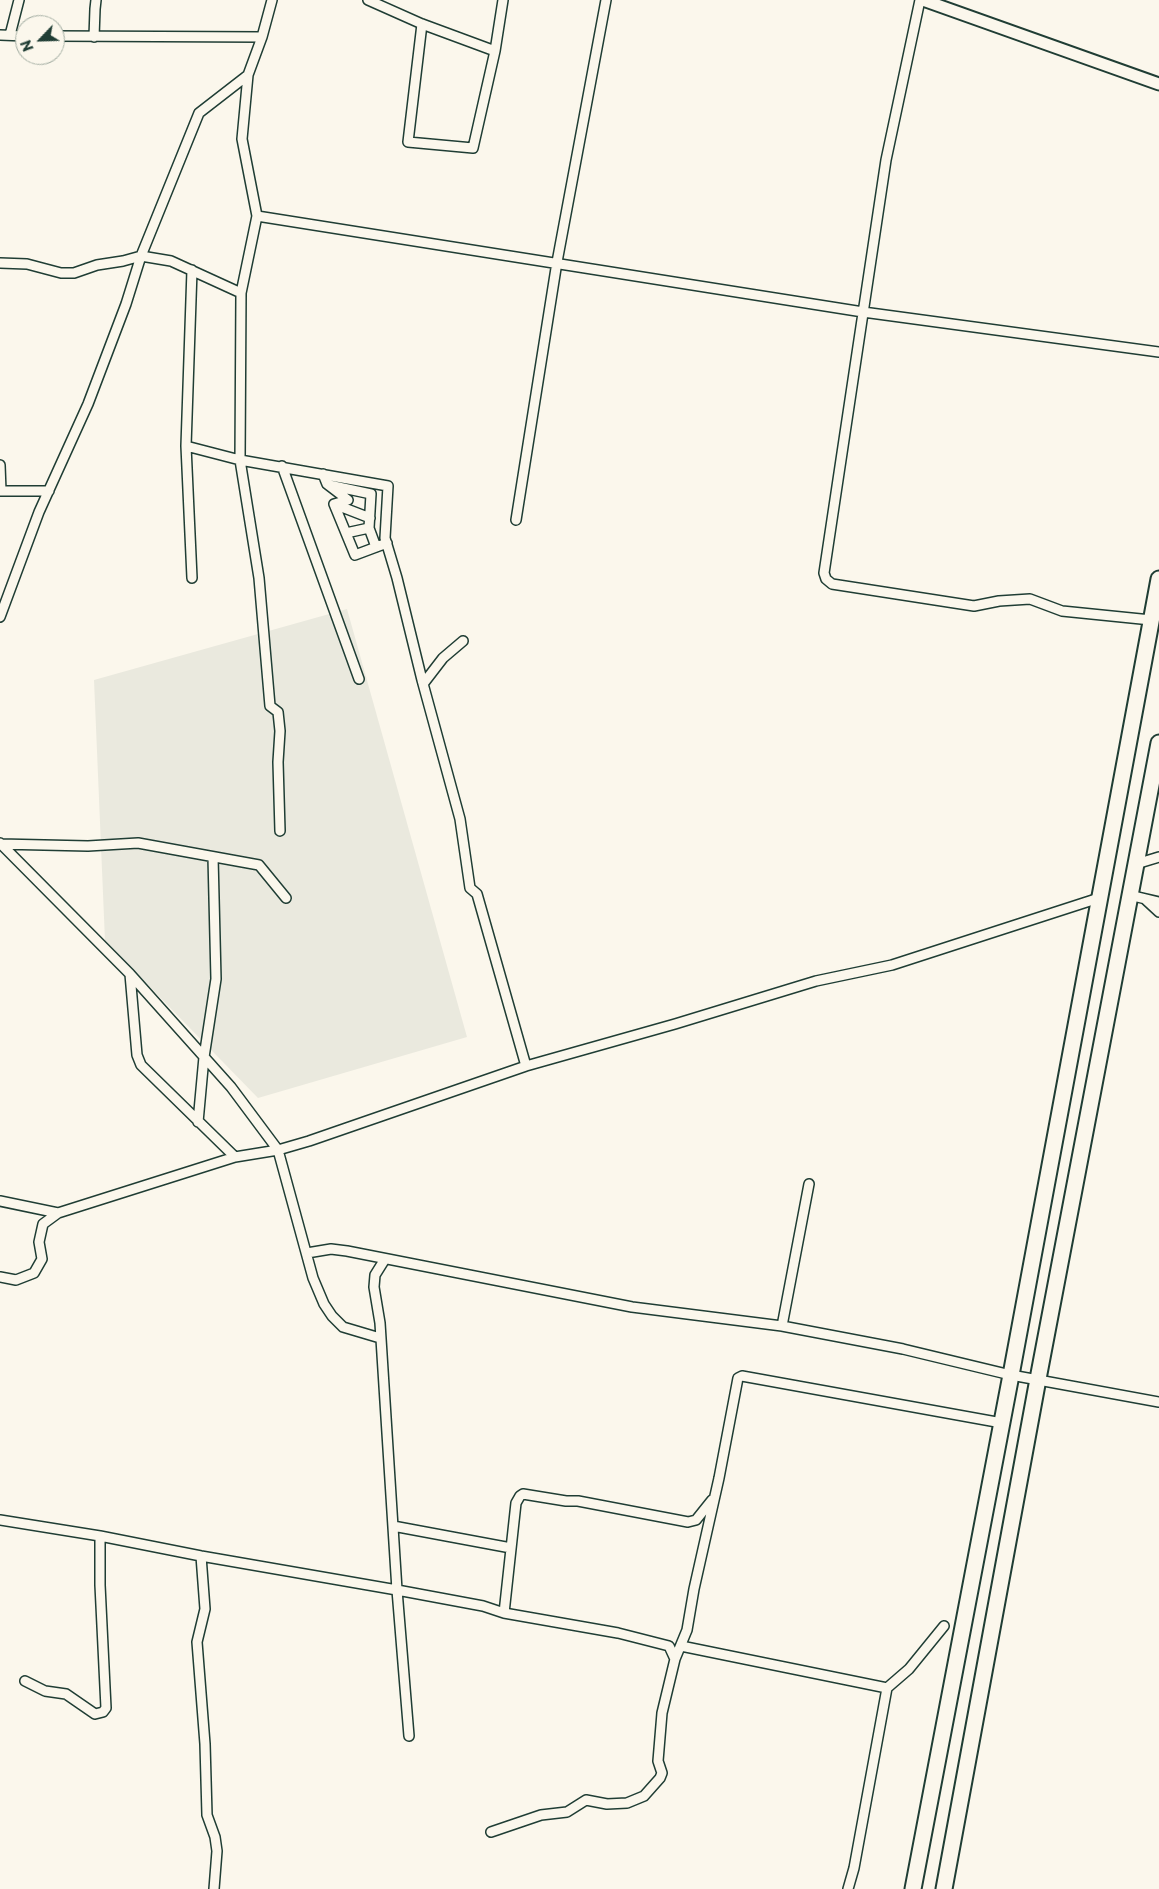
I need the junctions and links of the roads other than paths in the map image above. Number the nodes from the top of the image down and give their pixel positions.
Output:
1 (19, 0) edge
2 (96, 0) edge
3 (272, 0) edge
4 (368, 0) edge
5 (503, 0) edge
6 (606, 0) edge
7 (925, 0) edge
8 (422, 24) junction
9 (0, 35) edge
10 (10, 35) junction
11 (15, 35) edge
12 (65, 36) edge
13 (94, 37) junction
14 (262, 37) junction
15 (495, 51) junction
16 (248, 76) junction
17 (1159, 84) edge
18 (257, 216) junction
19 (141, 256) junction
20 (557, 262) junction
21 (0, 263) edge
22 (192, 270) junction
23 (241, 293) junction
24 (863, 312) junction
25 (1159, 352) edge
26 (186, 446) junction
27 (240, 460) junction
28 (0, 465) edge
29 (282, 466) junction
30 (323, 474) junction
31 (327, 484) junction
32 (1, 491) edge
33 (49, 491) junction
34 (334, 504) junction
35 (370, 518) junction
36 (516, 520) dead end
37 (369, 528) junction
38 (346, 533) junction
39 (387, 543) junction
40 (376, 547) junction
41 (192, 578) dead end
42 (1159, 579) edge
43 (0, 617) edge
44 (1151, 620) junction
45 (463, 641) dead end
46 (359, 678) dead end
47 (423, 684) junction
48 (1159, 743) edge
49 (280, 830) dead end
50 (0, 844) edge
51 (214, 857) junction
52 (1159, 857) edge
53 (1136, 864) junction
54 (1130, 895) junction
55 (286, 898) dead end
56 (1100, 898) junction
57 (1146, 900) junction
58 (1159, 902) edge
59 (1159, 912) edge
60 (130, 974) junction
61 (204, 1057) junction
62 (526, 1066) junction
63 (198, 1122) junction
64 (278, 1150) junction
65 (235, 1157) junction
66 (809, 1184) dead end
67 (0, 1201) edge
68 (58, 1213) junction
69 (307, 1253) junction
70 (385, 1258) junction
71 (0, 1277) edge
72 (782, 1326) junction
73 (380, 1338) junction
74 (1011, 1375) junction
75 (1038, 1379) junction
76 (1159, 1402) edge
77 (1002, 1423) junction
78 (714, 1498) junction
79 (0, 1520) edge
80 (394, 1526) junction
81 (100, 1536) junction
82 (511, 1548) junction
83 (201, 1556) junction
84 (397, 1590) junction
85 (504, 1613) junction
86 (944, 1626) dead end
87 (681, 1646) junction
88 (675, 1659) junction
89 (25, 1681) dead end
90 (887, 1688) junction
91 (410, 1736) dead end
92 (491, 1832) dead end
93 (214, 1889) edge
94 (848, 1889) edge
95 (913, 1889) edge
96 (944, 1889) edge

1 - 10 street
2 - 13 street
3 - 14 street
4 - 8 street
5 - 15 street
6 - 20 street
7 - 17 street
7 - 24 street
8 - 15 street
8 - 15 street
9 - 10 street
10 - 11 street
12 - 13 street
13 - 14 street
14 - 16 street
16 - 18 street
16 - 19 street
18 - 20 street
18 - 23 street
19 - 21 street
19 - 22 street
19 - 33 street
20 - 24 street
20 - 36 street
22 - 23 street
22 - 26 street
23 - 27 street
24 - 25 street
24 - 44 street
26 - 27 street
26 - 41 street
27 - 29 street
27 - 49 street
28 - 32 street
29 - 30 street
29 - 46 street
30 - 31 street
30 - 39 street
31 - 34 street
31 - 35 street
32 - 33 street
33 - 43 street
34 - 35 street
34 - 38 street
35 - 37 street
37 - 38 street
37 - 40 street
38 - 40 street
39 - 40 street
39 - 47 street
42 - 44 highway
44 - 56 highway
45 - 47 street
47 - 62 street
48 - 53 highway
50 - 51 street
50 - 60 street
51 - 55 street
51 - 61 street
52 - 53 street
53 - 54 highway
54 - 57 street
54 - 75 highway
56 - 62 street
56 - 74 highway
57 - 58 street
57 - 59 street
60 - 61 street
60 - 63 street
61 - 63 street
61 - 64 street
62 - 64 street
63 - 65 street
64 - 65 street
64 - 69 street
65 - 68 street
66 - 72 street
67 - 68 street
68 - 71 street
69 - 70 street
69 - 73 street
70 - 72 street
70 - 73 street
72 - 74 street
73 - 80 street
74 - 75 street
74 - 77 highway
75 - 76 street
75 - 96 highway
77 - 78 street
77 - 95 highway
78 - 82 street
78 - 87 street
79 - 81 street
80 - 82 street
80 - 84 street
81 - 83 street
81 - 89 street
82 - 85 street
83 - 84 street
83 - 93 street
84 - 85 street
84 - 91 street
85 - 88 street
86 - 90 street
87 - 88 street
87 - 90 street
88 - 92 street
90 - 94 street

